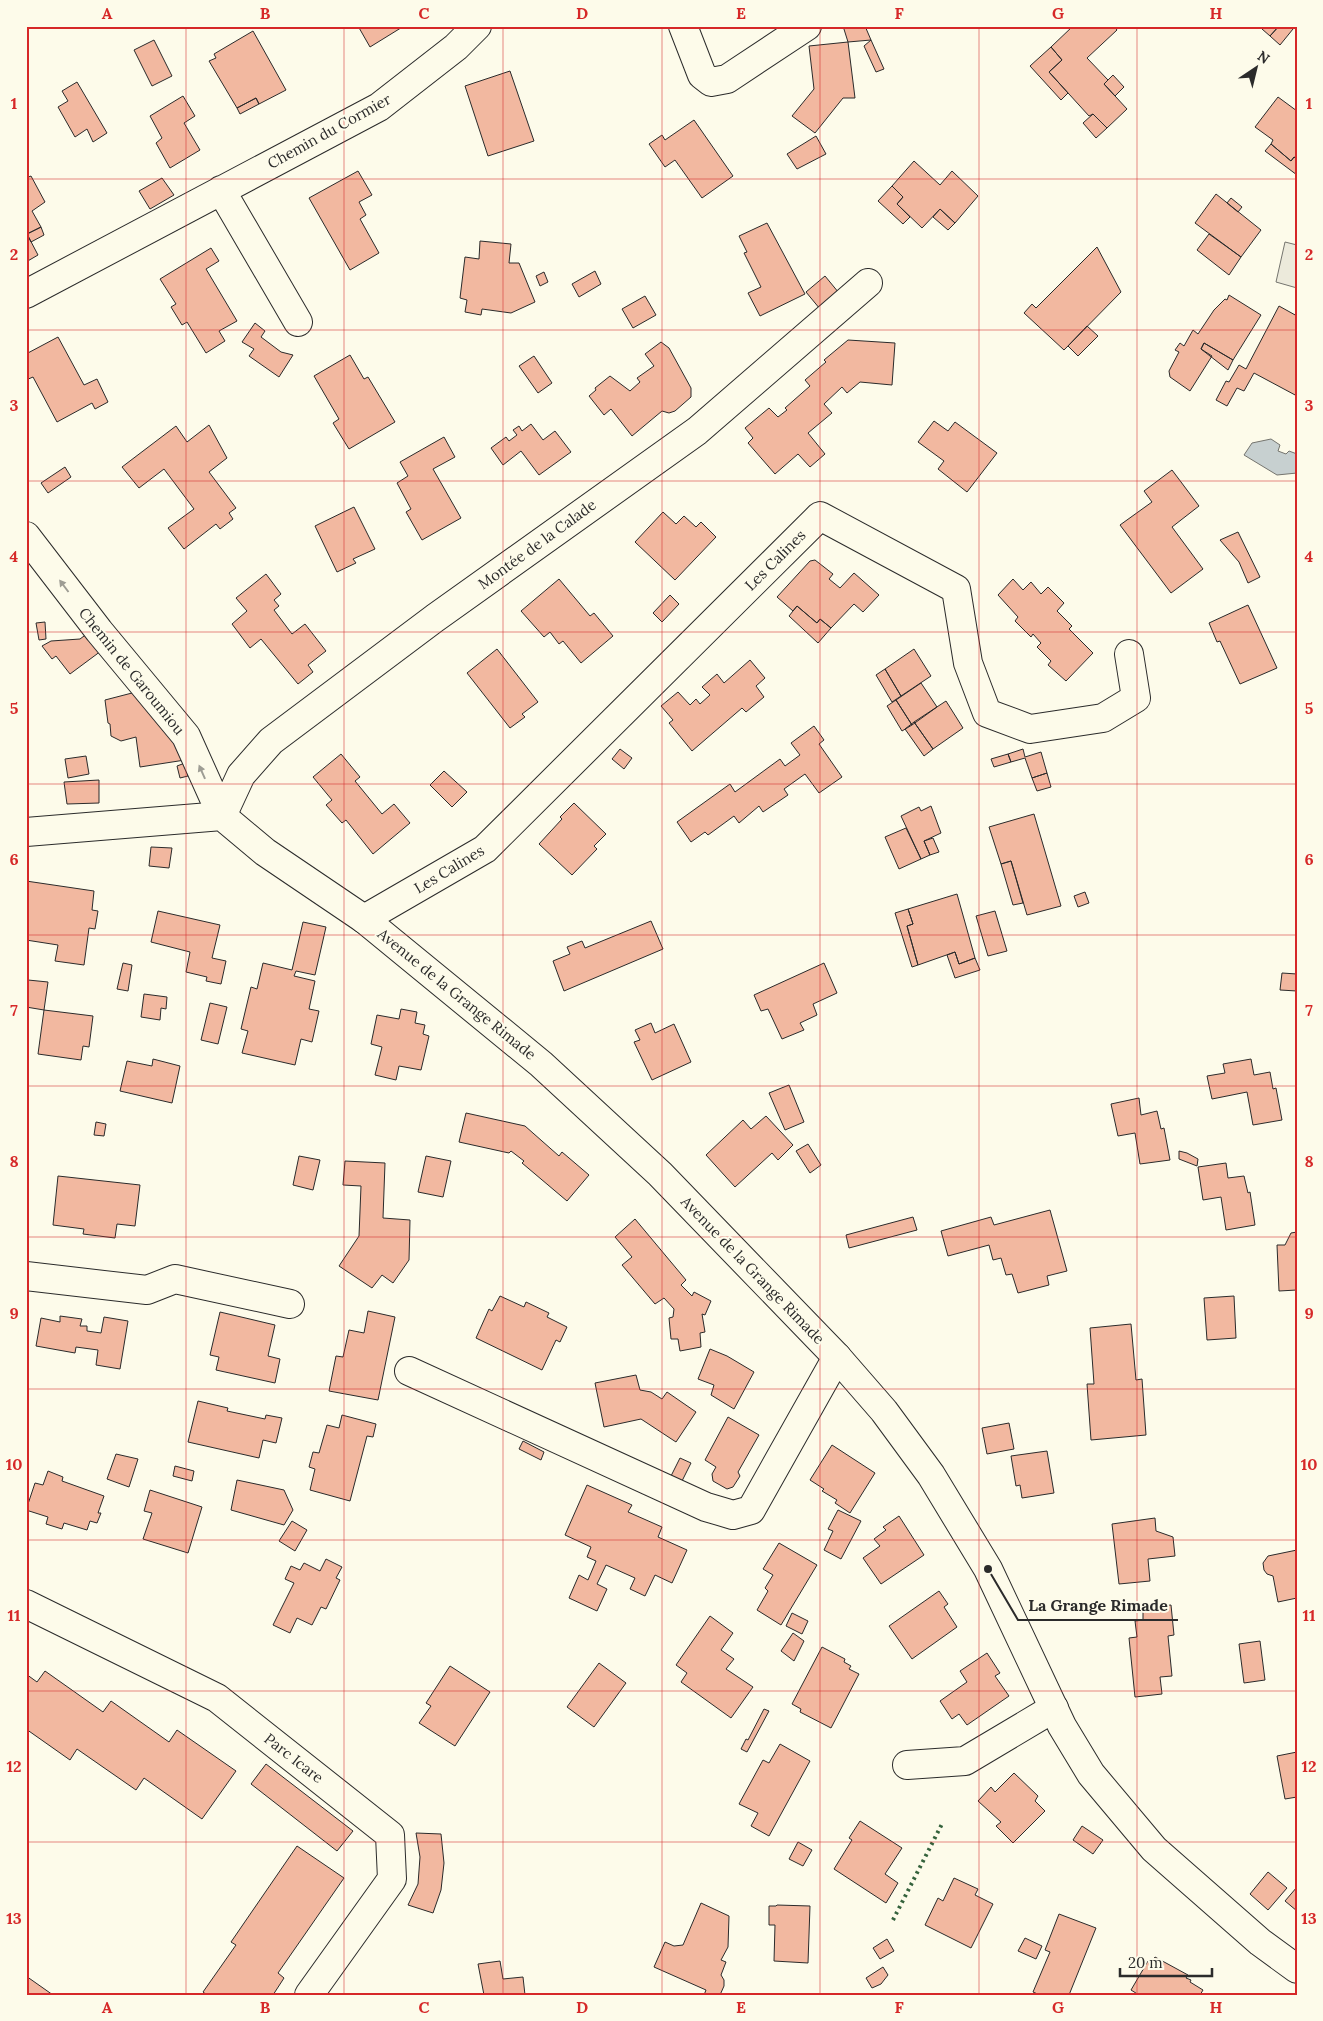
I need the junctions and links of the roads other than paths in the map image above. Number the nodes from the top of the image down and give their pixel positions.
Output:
1 (476, 26) edge
2 (683, 26) edge
3 (807, 26) edge
4 (221, 190) junction
5 (868, 283) dead end
6 (26, 294) edge
7 (298, 322) dead end
8 (26, 536) edge
9 (1129, 654) dead end
10 (222, 816) junction
11 (26, 832) edge
12 (364, 919) junction
13 (26, 1276) edge
14 (290, 1304) dead end
15 (837, 1357) junction
16 (409, 1370) dead end
17 (26, 1604) edge
18 (1054, 1708) junction
19 (907, 1765) dead end
20 (1297, 1969) edge
21 (309, 1995) edge

1 - 4 street, Chemin du Cormier
2 - 3 street
4 - 6 street, Chemin du Cormier
4 - 7 street
5 - 10 street, Montée de la Calade
10 -> 8 street, Chemin de Garoumiou
9 - 12 street, Les Calines
10 - 11 street
10 - 12 street, Avenue de la Grange Rimade
12 - 15 street, Avenue de la Grange Rimade
13 - 14 street
15 - 16 street
15 - 18 street, Avenue de la Grange Rimade
17 - 21 street, Parc Icare
18 - 19 street
18 - 20 street, Avenue de la Grange Rimade

